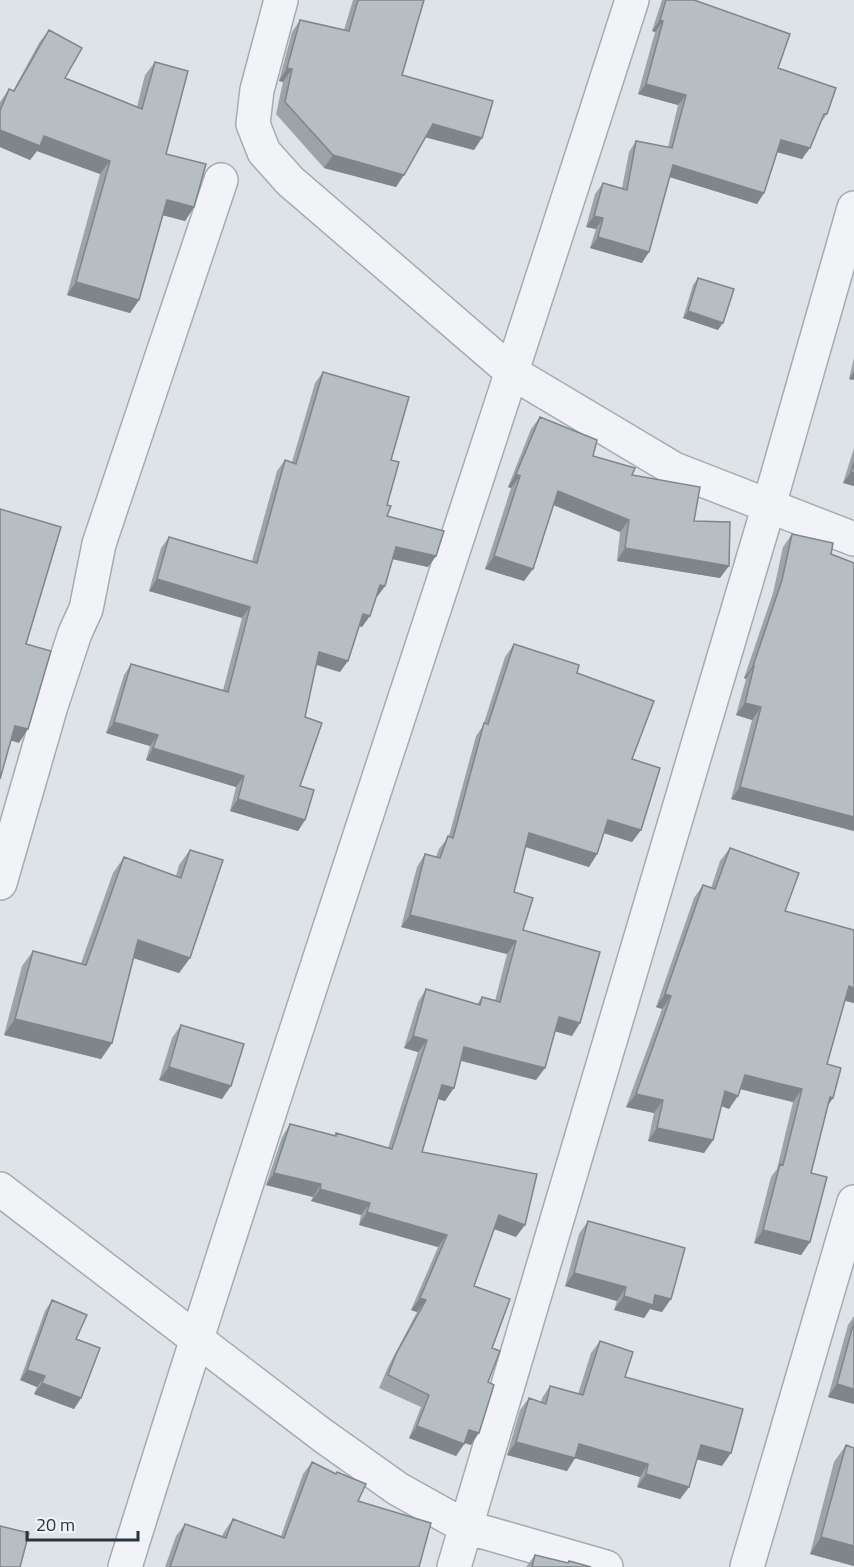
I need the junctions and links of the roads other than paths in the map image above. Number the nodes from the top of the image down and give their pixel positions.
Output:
1 (281, 0) edge
2 (632, 0) edge
3 (221, 180) dead end
4 (854, 208) edge
5 (513, 373) junction
6 (769, 505) junction
7 (854, 539) edge
8 (0, 883) edge
9 (0, 1189) edge
10 (854, 1202) edge
11 (196, 1339) junction
12 (466, 1527) junction
13 (125, 1567) edge
14 (454, 1567) edge
15 (606, 1567) edge
16 (747, 1567) edge

1 - 5 street
2 - 5 street
3 - 8 street
4 - 6 street
5 - 6 street
5 - 11 street
6 - 7 street
6 - 12 street
9 - 11 street
10 - 16 street
11 - 12 street
11 - 13 street
12 - 14 street
12 - 15 street

